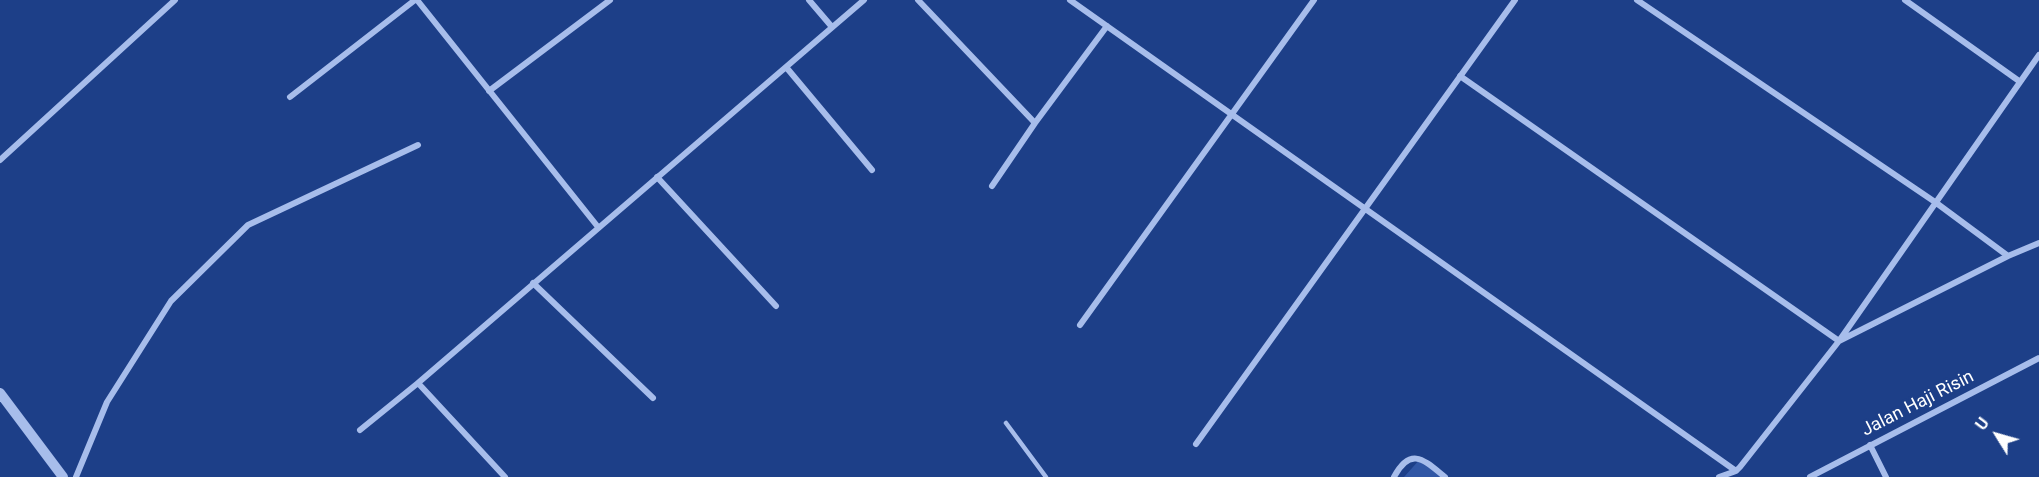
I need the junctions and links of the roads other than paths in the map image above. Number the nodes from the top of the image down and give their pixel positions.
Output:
1 (176, 0) edge
2 (416, 0) edge
3 (610, 0) edge
4 (809, 0) edge
5 (864, 0) edge
6 (918, 0) edge
7 (1070, 0) edge
8 (1314, 0) edge
9 (1515, 0) edge
10 (1637, 0) edge
11 (1905, 0) edge
12 (1107, 26) junction
13 (832, 27) junction
14 (2039, 55) edge
15 (786, 67) junction
16 (1460, 76) junction
17 (2019, 81) junction
18 (489, 91) junction
19 (290, 97) dead end
20 (1232, 113) junction
21 (1035, 123) junction
22 (418, 145) dead end
23 (0, 160) edge
24 (872, 170) dead end
25 (657, 177) junction
26 (993, 186) dead end
27 (1935, 202) junction
28 (1365, 208) junction
29 (598, 227) junction
30 (2039, 243) edge
31 (2008, 256) junction
32 (533, 283) junction
33 (777, 306) dead end
34 (1080, 325) dead end
35 (1839, 341) junction
36 (2039, 358) edge
37 (418, 383) junction
38 (0, 393) edge
39 (653, 398) dead end
40 (1006, 423) dead end
41 (360, 430) dead end
42 (1196, 444) dead end
43 (1870, 445) junction
44 (1736, 471) junction
45 (63, 477) edge
46 (76, 477) edge
47 (505, 477) edge
48 (1046, 477) edge
49 (1394, 477) edge
50 (1445, 477) edge
51 (1719, 477) edge
52 (1810, 477) edge
53 (1886, 477) edge

1 - 23 street
2 - 18 street
2 - 19 street
3 - 18 street
4 - 13 street
5 - 13 street
6 - 21 street
7 - 12 street
8 - 20 street
9 - 16 street
10 - 27 street
11 - 17 street
12 - 20 street
12 - 21 street
13 - 15 street
14 - 17 street
15 - 24 street
15 - 25 street
16 - 28 street
16 - 35 street
17 - 27 street
18 - 29 street
20 - 28 street
20 - 34 street
21 - 26 street
22 - 46 street
25 - 29 street
25 - 33 street
27 - 31 street
27 - 35 street
28 - 42 street
28 - 44 street
29 - 32 street
30 - 31 street
31 - 35 street
32 - 37 street
32 - 39 street
35 - 44 street
36 - 43 street, Jalan Haji Risin
37 - 41 street
37 - 47 street
38 - 45 street
40 - 48 lane
43 - 52 street, Jalan Haji Risin
43 - 53 street
44 - 51 street
49 - 50 street

